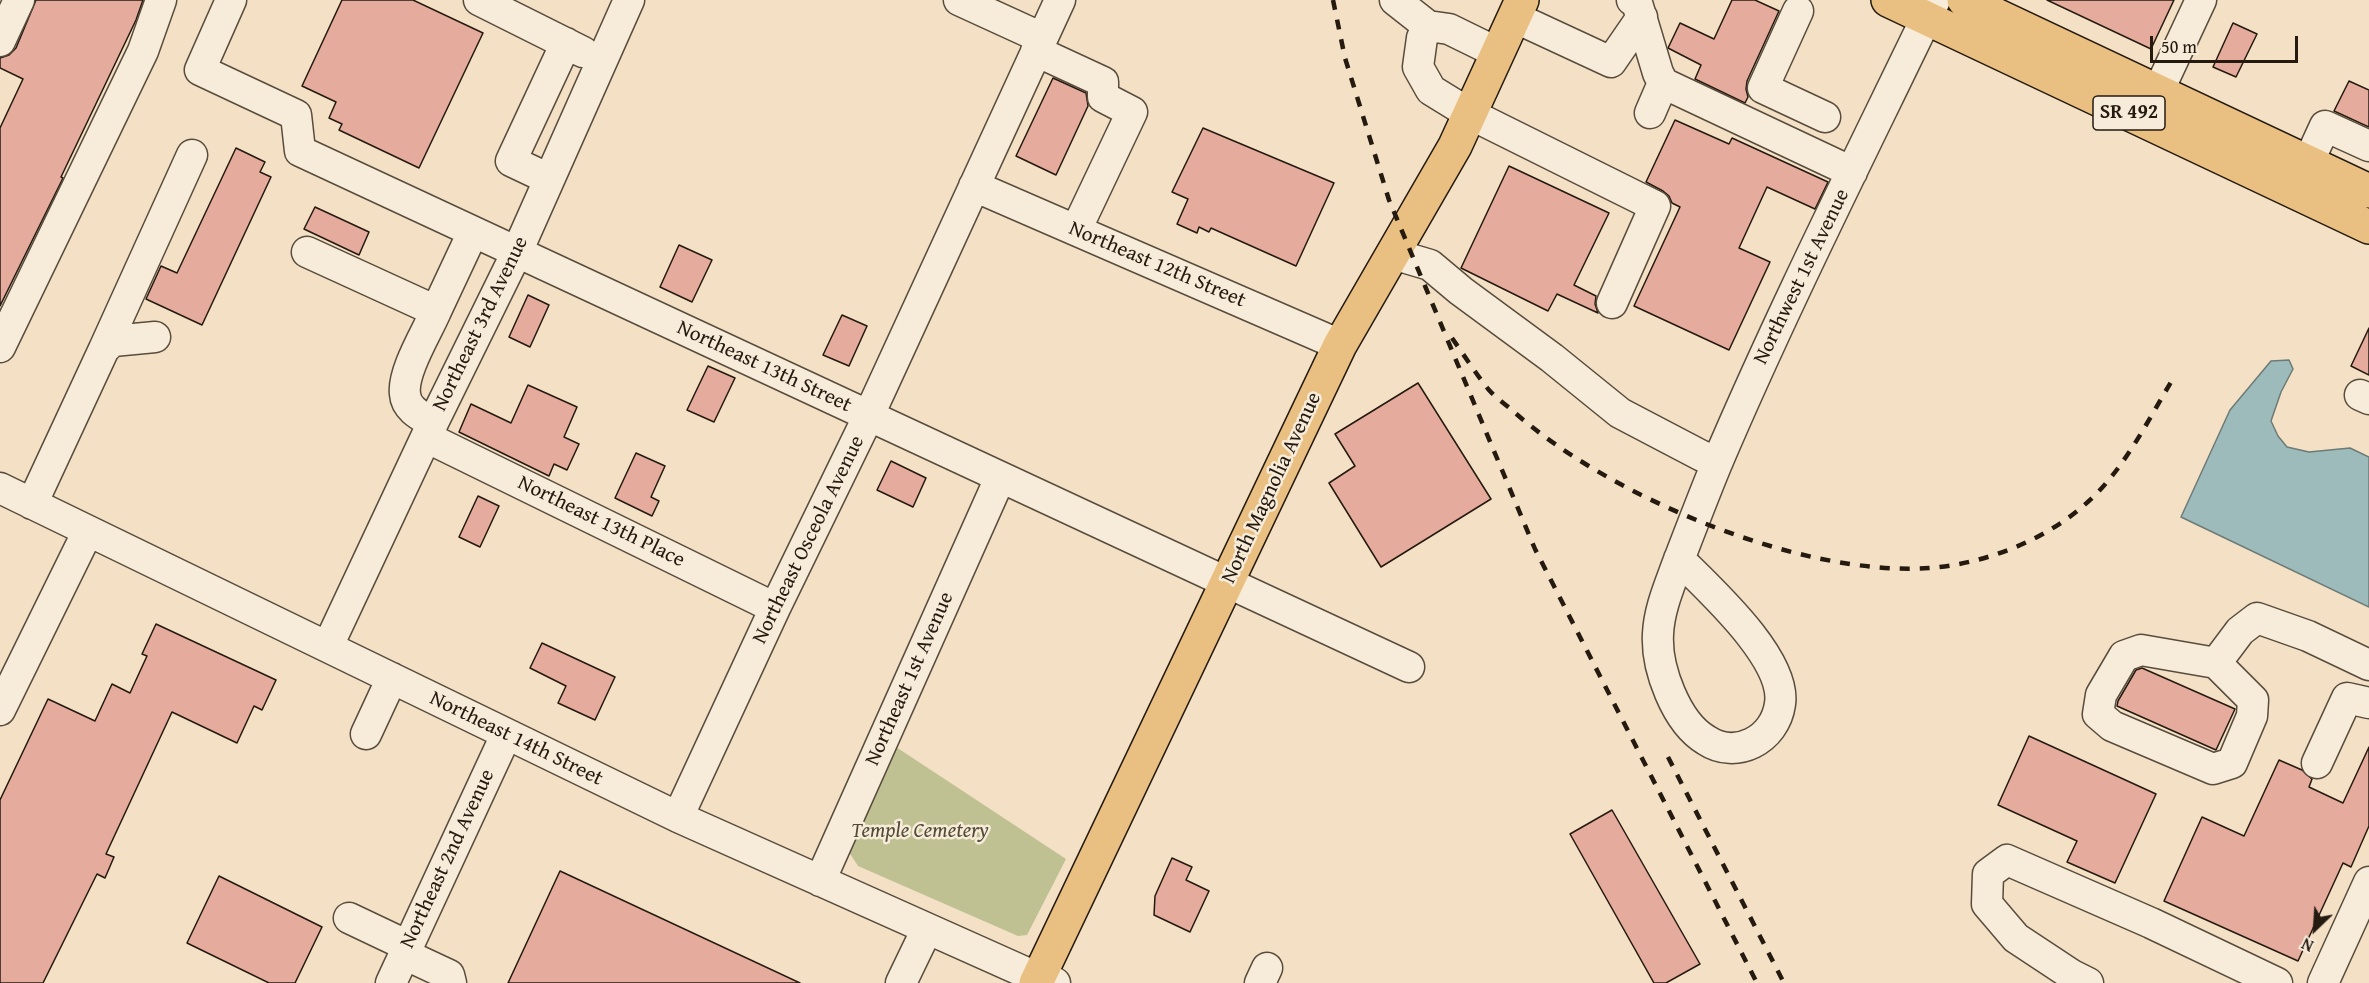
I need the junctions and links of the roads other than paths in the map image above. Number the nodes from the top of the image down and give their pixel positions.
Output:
1 (19, 0) edge
2 (161, 0) edge
3 (231, 0) edge
4 (478, 0) edge
5 (629, 0) edge
6 (959, 0) edge
7 (1060, 0) edge
8 (1395, 0) edge
9 (1888, 0) edge
10 (1964, 0) edge
11 (2201, 0) edge
12 (1637, 8) edge
13 (1518, 9) edge
14 (1930, 9) edge
15 (1798, 11) dead end
16 (1428, 26) junction
17 (0, 41) edge
18 (566, 43) junction
19 (1039, 44) junction
20 (1498, 53) junction
21 (602, 61) junction
22 (1663, 83) junction
23 (2158, 92) junction
24 (1650, 112) dead end
25 (1470, 114) junction
26 (1825, 117) dead end
27 (2369, 146) edge
28 (192, 155) dead end
29 (2308, 163) junction
30 (1852, 172) junction
31 (549, 179) junction
32 (974, 186) junction
33 (2369, 192) edge
34 (2369, 227) edge
35 (1076, 230) junction
36 (473, 232) junction
37 (307, 252) dead end
38 (517, 252) junction
39 (1393, 254) junction
40 (1612, 303) dead end
41 (436, 311) junction
42 (155, 337) dead end
43 (1340, 345) junction
44 (0, 347) edge
45 (104, 349) junction
46 (869, 415) junction
47 (429, 430) junction
48 (1718, 460) junction
49 (1000, 478) junction
50 (0, 488) edge
51 (32, 504) junction
52 (88, 531) junction
53 (1679, 559) junction
54 (1228, 581) junction
55 (775, 608) junction
56 (328, 646) junction
57 (2216, 663) junction
58 (2369, 666) edge
59 (1409, 667) dead end
60 (392, 678) junction
61 (2369, 703) edge
62 (0, 710) edge
63 (366, 734) dead end
64 (506, 735) junction
65 (2318, 763) dead end
66 (678, 817) junction
67 (820, 881) junction
68 (2369, 882) edge
69 (349, 918) dead end
70 (927, 929) junction
71 (406, 950) junction
72 (1043, 981) edge
73 (391, 983) edge
74 (451, 983) edge
75 (901, 983) edge
76 (2088, 983) edge
77 (2277, 983) edge
78 (2323, 983) edge

1 - 17 street
2 - 44 street
3 - 36 street, Northeast 13th Street
4 - 18 street
5 - 21 street, Northeast 3rd Avenue
6 - 19 street
7 - 19 street, Northeast Osceola Avenue
8 - 16 street
9 - 14 main road, SR 492
10 - 23 main road, SR 492
11 - 23 street
12 - 13 street
12 - 22 street
13 - 20 main road, North Magnolia Avenue
14 - 30 street, Northwest 1st Avenue
14 - 34 main road, SR 492
15 - 26 street
16 - 20 street
16 - 25 street
18 - 21 street
18 - 31 street
19 - 32 street, Northeast Osceola Avenue
19 - 35 street
20 - 25 main road, North Magnolia Avenue
21 - 31 street, Northeast 3rd Avenue
22 - 24 street
22 - 30 street
23 - 29 main road, SR 492
25 - 39 main road, North Magnolia Avenue
25 - 40 street
27 - 29 street
28 - 45 street
29 - 33 main road, SR 492
30 - 48 street, Northwest 1st Avenue
31 - 38 street, Northeast 3rd Avenue
32 - 35 street, Northeast 12th Street
32 - 46 street, Northeast Osceola Avenue
35 - 43 street, Northeast 12th Street
36 - 38 street, Northeast 13th Street
36 - 41 street, Northeast 13th Place
37 - 41 street
38 - 46 street, Northeast 13th Street
38 - 47 street, Northeast 3rd Avenue
39 - 43 main road, North Magnolia Avenue
39 - 48 street
41 - 47 street, Northeast 13th Place
42 - 45 street
43 - 54 main road, North Magnolia Avenue
45 - 51 street
46 - 49 street, Northeast 13th Street
46 - 55 street, Northeast Osceola Avenue
47 - 55 street, Northeast 13th Place
47 - 56 street, Northeast 3rd Avenue
48 - 53 street, Northwest 1st Avenue
49 - 54 street, Northeast 13th Street
49 - 67 street, Northeast 1st Avenue
50 - 51 street, Northeast 14th Street
51 - 52 street, Northeast 14th Street
52 - 56 street, Northeast 14th Street
52 - 62 street
53 - 53 street, Northwest 1st Avenue
54 - 59 street, Northeast 13th Street
54 - 72 main road, North Magnolia Avenue
55 - 66 street, Northeast Osceola Avenue
56 - 60 street, Northeast 14th Street
57 - 57 street
57 - 58 street
60 - 63 street
60 - 64 street, Northeast 14th Street
61 - 65 street
64 - 66 street, Northeast 14th Street
64 - 71 street, Northeast 2nd Avenue
66 - 67 street, Northeast 14th Street
67 - 70 street, Northeast 14th Street
68 - 78 street
69 - 71 street
70 - 72 street, Northeast 14th Street
70 - 75 street
71 - 73 street, Northeast 2nd Avenue
71 - 74 street
76 - 77 street

